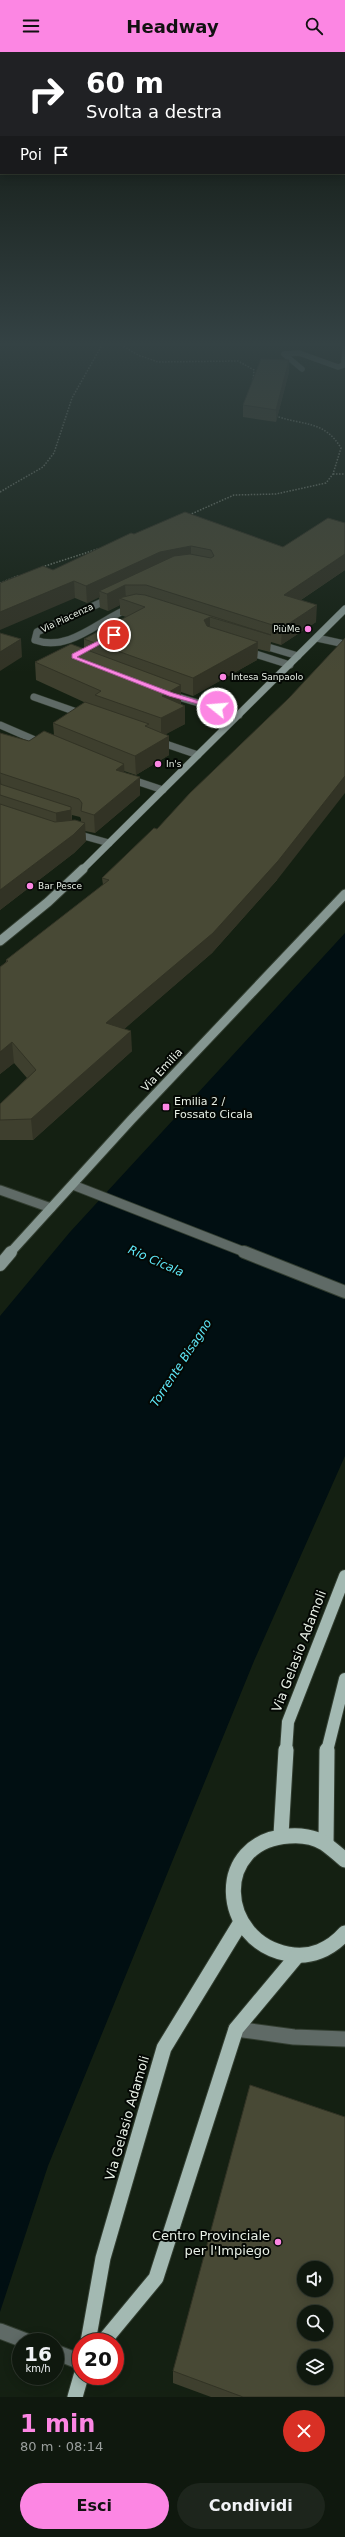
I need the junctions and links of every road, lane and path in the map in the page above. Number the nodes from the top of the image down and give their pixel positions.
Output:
1 (53, 454) edge
2 (339, 454) edge
3 (333, 474) junction
4 (345, 474) edge
5 (0, 492) edge
6 (183, 518) edge
7 (100, 548) edge
8 (37, 569) edge
9 (24, 574) edge
10 (0, 582) edge
11 (116, 595) edge
12 (143, 607) edge
13 (345, 609) edge
14 (317, 638) junction
15 (250, 641) edge
16 (345, 644) edge
17 (236, 648) edge
18 (298, 656) junction
19 (290, 665) junction
20 (164, 692) edge
21 (34, 697) dead end
22 (239, 715) junction
23 (90, 717) edge
24 (0, 724) edge
25 (147, 738) edge
26 (53, 748) edge
27 (198, 755) junction
28 (118, 774) edge
29 (163, 790) junction
30 (63, 835) edge
31 (109, 843) junction
32 (345, 894) edge
33 (2, 937) edge
34 (73, 1185) junction
35 (0, 1190) edge
36 (51, 1208) junction
37 (0, 1265) edge
38 (345, 1292) edge
39 (345, 1576) edge
40 (345, 1679) edge
41 (281, 1835) junction
42 (326, 1843) junction
43 (345, 1860) edge
44 (241, 1922) junction
45 (345, 1933) edge
46 (339, 1943) edge
47 (297, 1956) junction
48 (236, 2029) junction
49 (345, 2039) edge
50 (2, 2331) edge
51 (90, 2333) edge
52 (110, 2333) edge
53 (12, 2335) edge
54 (78, 2385) edge
55 (75, 2397) edge

1 - 5 path
2 - 3 path
3 - 4 path
3 - 6 path
7 - 8 path
9 - 10 path
11 - 12 street, Via Piacenza
13 - 14 main road
14 - 16 street
14 - 18 main road
15 - 18 street
17 - 19 street
18 - 19 main road
19 - 22 main road
20 - 22 street
21 - 23 street
22 - 27 main road
24 - 26 street
25 - 27 street
27 - 29 main road
28 - 29 street
29 - 31 main road
30 - 31 street
31 - 33 main road
32 - 34 main road, Via Emilia
34 - 36 main road, Via Emilia
34 - 38 street
35 - 36 street
36 - 37 main road, Via Emilia
39 - 41 main road, Via Gelasio Adamoli
40 - 42 main road
41 - 42 main road
41 - 44 main road
42 - 43 main road
44 - 47 main road
44 - 51 main road, Via Gelasio Adamoli
45 - 46 main road
46 - 47 main road
47 - 48 main road
48 - 49 street
48 - 52 main road
50 - 53 street
54 - 55 main road

